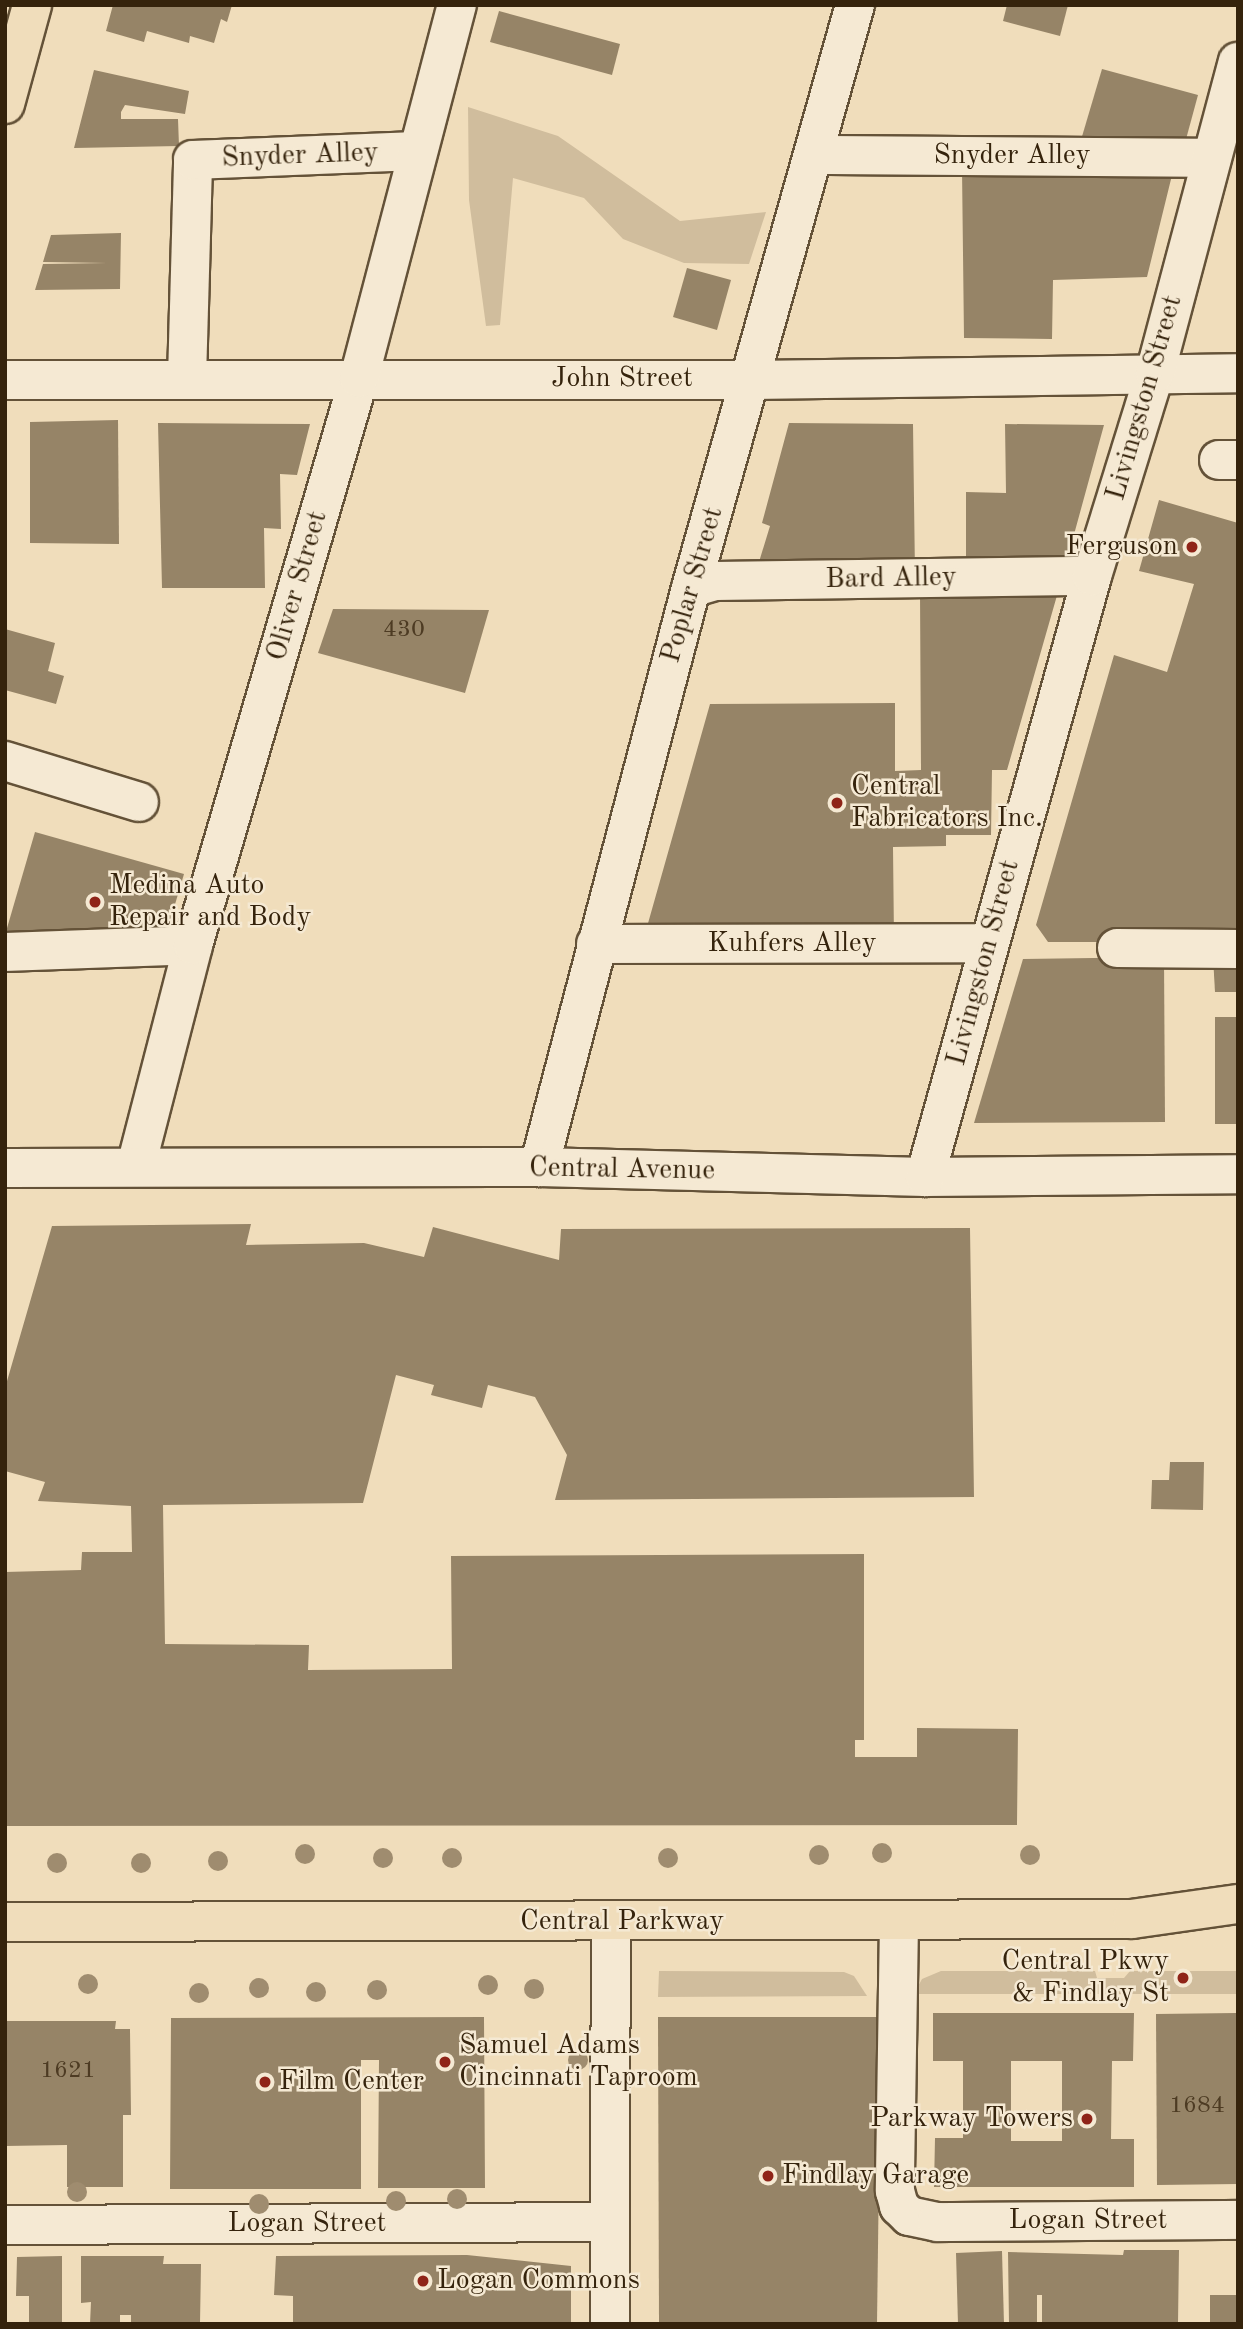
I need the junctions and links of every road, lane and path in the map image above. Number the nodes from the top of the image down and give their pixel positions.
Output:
1 (33, 5) edge
2 (457, 5) edge
3 (855, 5) edge
4 (1238, 62) edge
5 (5, 104) edge
6 (416, 151) junction
7 (814, 155) junction
8 (1210, 158) junction
9 (1155, 373) junction
10 (1238, 373) edge
11 (359, 378) junction
12 (187, 379) junction
13 (5, 380) edge
14 (752, 380) junction
15 (1092, 576) junction
16 (691, 588) junction
17 (5, 761) edge
18 (139, 802) dead end
19 (988, 943) junction
20 (596, 944) junction
21 (194, 945) junction
22 (1117, 948) dead end
23 (1238, 948) edge
24 (5, 952) edge
25 (136, 1166) junction
26 (539, 1167) junction
27 (5, 1168) edge
28 (1238, 1174) edge
29 (925, 1177) junction
30 (1238, 1904) edge
31 (5, 1922) edge
32 (611, 1922) junction
33 (899, 1922) junction
34 (1238, 2220) edge
35 (610, 2222) junction
36 (5, 2225) edge
37 (610, 2324) edge

1 - 5 main road
2 - 6 street, Oliver Street
3 - 7 street, Poplar Street
4 - 8 street, Livingston Street
6 - 11 street, Oliver Street
6 - 12 street, Snyder Alley
7 - 8 street, Snyder Alley
7 - 14 street, Poplar Street
8 - 9 street, Livingston Street
9 - 10 street, John Street
9 - 14 street, John Street
9 - 15 street, Livingston Street
11 - 12 street, John Street
11 - 14 street, John Street
11 - 21 street, Oliver Street
12 - 13 street, John Street
14 - 16 street, Poplar Street
15 - 16 street, Bard Alley
15 - 19 street, Livingston Street
16 - 20 street, Poplar Street
17 - 18 street
19 - 20 street, Kuhfers Alley
19 - 29 street, Livingston Street
20 - 26 street, Poplar Street
21 - 24 street
21 - 25 street, Oliver Street
22 - 23 street
25 - 26 street, Central Avenue
25 - 27 street, Central Avenue
26 - 29 street, Central Avenue
28 - 29 street, Central Avenue
30 - 33 main road, Central Parkway
31 - 32 main road, Central Parkway
32 - 33 main road, Central Parkway
32 - 35 street
33 - 34 street, Logan Street
35 - 36 street, Logan Street
35 - 37 street

